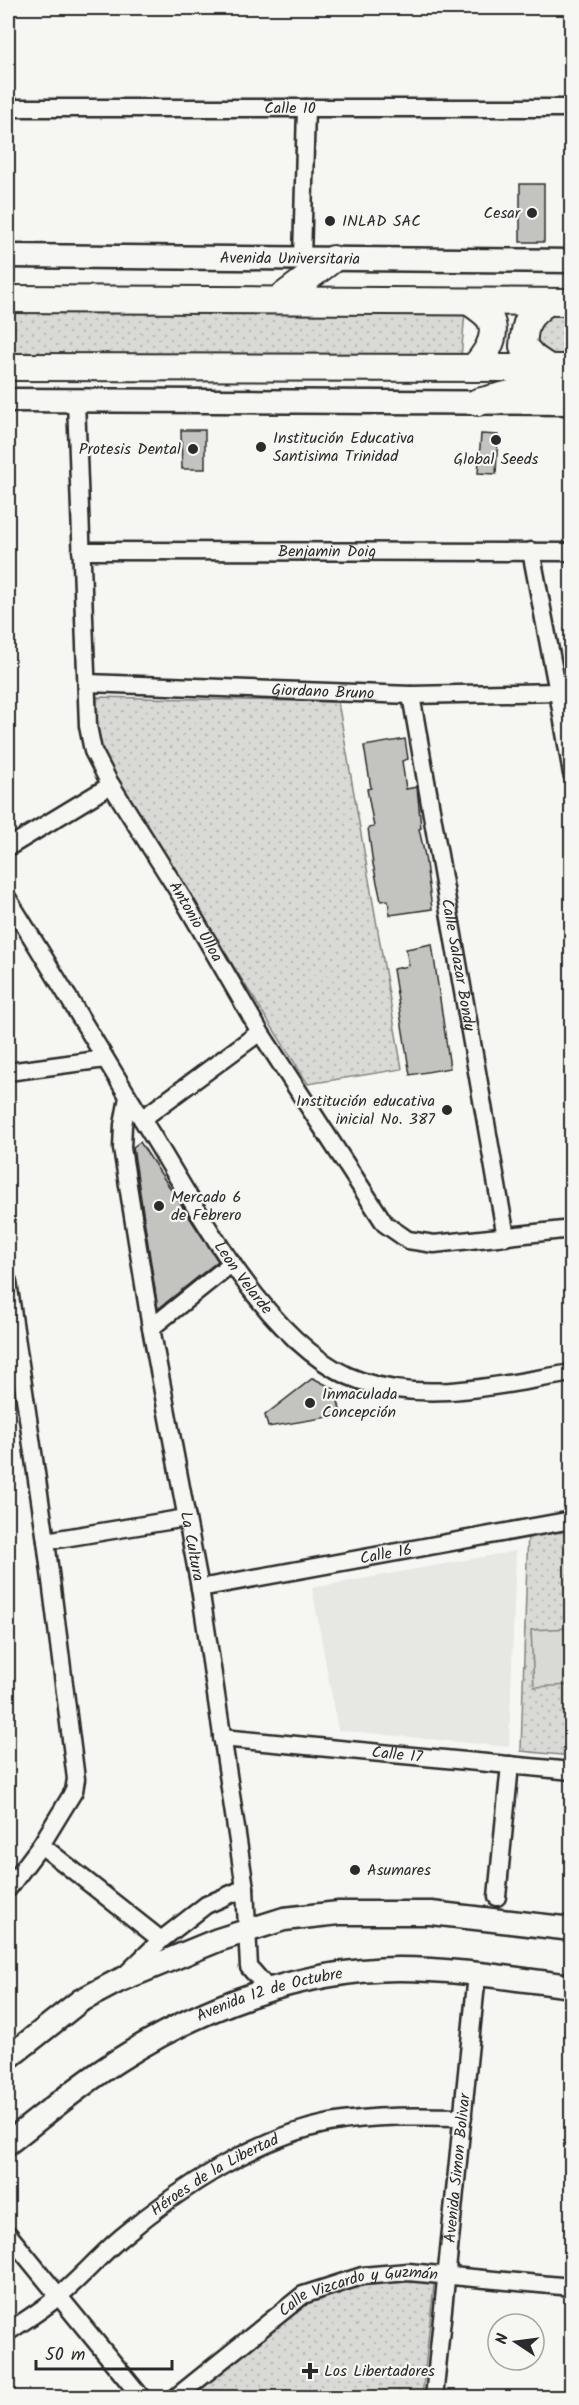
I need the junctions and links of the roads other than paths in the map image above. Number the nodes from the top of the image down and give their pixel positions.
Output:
1 (8, 108) edge
2 (306, 108) junction
3 (572, 108) edge
4 (8, 256) edge
5 (302, 259) junction
6 (333, 259) junction
7 (572, 261) edge
8 (8, 299) edge
9 (278, 300) junction
10 (470, 302) junction
11 (559, 302) edge
12 (8, 367) edge
13 (473, 368) junction
14 (564, 372) edge
15 (8, 400) edge
16 (76, 401) junction
17 (478, 402) junction
18 (572, 403) edge
19 (531, 551) junction
20 (81, 552) junction
21 (572, 552) edge
22 (87, 682) junction
23 (558, 692) junction
24 (411, 695) junction
25 (572, 774) edge
26 (111, 785) junction
27 (12, 845) dead end
28 (8, 899) edge
29 (260, 1032) junction
30 (105, 1059) junction
31 (8, 1072) edge
32 (128, 1097) junction
33 (142, 1119) junction
34 (572, 1229) edge
35 (506, 1237) junction
36 (232, 1263) junction
37 (8, 1282) edge
38 (151, 1329) junction
39 (572, 1373) edge
40 (186, 1518) junction
41 (572, 1520) edge
42 (46, 1541) junction
43 (200, 1588) junction
44 (222, 1738) junction
45 (510, 1765) junction
46 (572, 1771) edge
47 (41, 1845) junction
48 (245, 1888) junction
49 (8, 1889) edge
50 (496, 1897) dead end
51 (572, 1929) edge
52 (246, 1930) junction
53 (161, 1940) junction
54 (477, 1974) junction
55 (118, 1981) junction
56 (572, 1986) edge
57 (269, 1990) junction
58 (8, 2058) edge
59 (463, 2117) junction
60 (8, 2143) edge
61 (8, 2234) edge
62 (447, 2274) junction
63 (572, 2287) edge
64 (59, 2295) junction
65 (8, 2332) edge
66 (142, 2397) edge
67 (175, 2397) edge
68 (434, 2397) edge

1 - 2 street, Calle 10
2 - 3 street, Calle 10
2 - 5 street
4 - 5 main road, Avenida Universitaria
5 - 6 main road, Avenida Universitaria
6 - 7 main road, Avenida Universitaria
6 - 9 main road
8 - 9 main road
9 - 10 main road
10 - 11 main road
10 - 13 main road
11 - 14 main road
12 - 13 main road
13 - 14 main road
14 - 17 main road
15 - 16 main road
16 - 17 main road
16 - 20 street, Antonio Ulloa
17 - 18 main road
19 - 20 street, Benjamin Doig
19 - 21 street, Benjamin Doig
19 - 23 street
20 - 22 street, Antonio Ulloa
22 - 24 street, Giordano Bruno
22 - 26 street, Antonio Ulloa
23 - 24 street, Giordano Bruno
23 - 25 street
24 - 35 street, Calle Salazar Bondy
26 - 27 street
26 - 29 street, Antonio Ulloa
28 - 30 street, Leon Velarde
29 - 33 street
29 - 35 street, Antonio Ulloa
30 - 31 street
30 - 32 street, Leon Velarde
32 - 33 street, Leon Velarde
32 - 38 street, La Cultura
33 - 36 street, Leon Velarde
34 - 35 street, Antonio Ulloa
36 - 38 street
36 - 39 street, Leon Velarde
37 - 42 street
38 - 40 street, La Cultura
40 - 42 street
40 - 43 street, La Cultura
41 - 43 street, Calle 16
42 - 47 street
43 - 44 street, La Cultura
44 - 45 street, Calle 17
44 - 48 street, La Cultura
45 - 46 street, Calle 17
45 - 50 street
47 - 49 street
47 - 53 street
48 - 52 street, La Cultura
48 - 53 street
51 - 52 main road
52 - 55 main road
52 - 57 street, La Cultura
53 - 55 street
54 - 56 main road, Avenida 12 de Octubre
54 - 57 main road, Avenida 12 de Octubre
54 - 59 street, Avenida Simon Bolivar
55 - 58 main road
57 - 60 main road, Avenida 12 de Octubre
59 - 62 street, Avenida Simon Bolivar
59 - 64 street, Héroes de la Libertad
61 - 64 street
62 - 63 street, Calle Vizcardo y Guzmán
62 - 67 street, Calle Vizcardo y Guzmán
62 - 68 street, Avenida Simon Bolivar
64 - 65 street, Héroes de la Libertad
64 - 66 street

